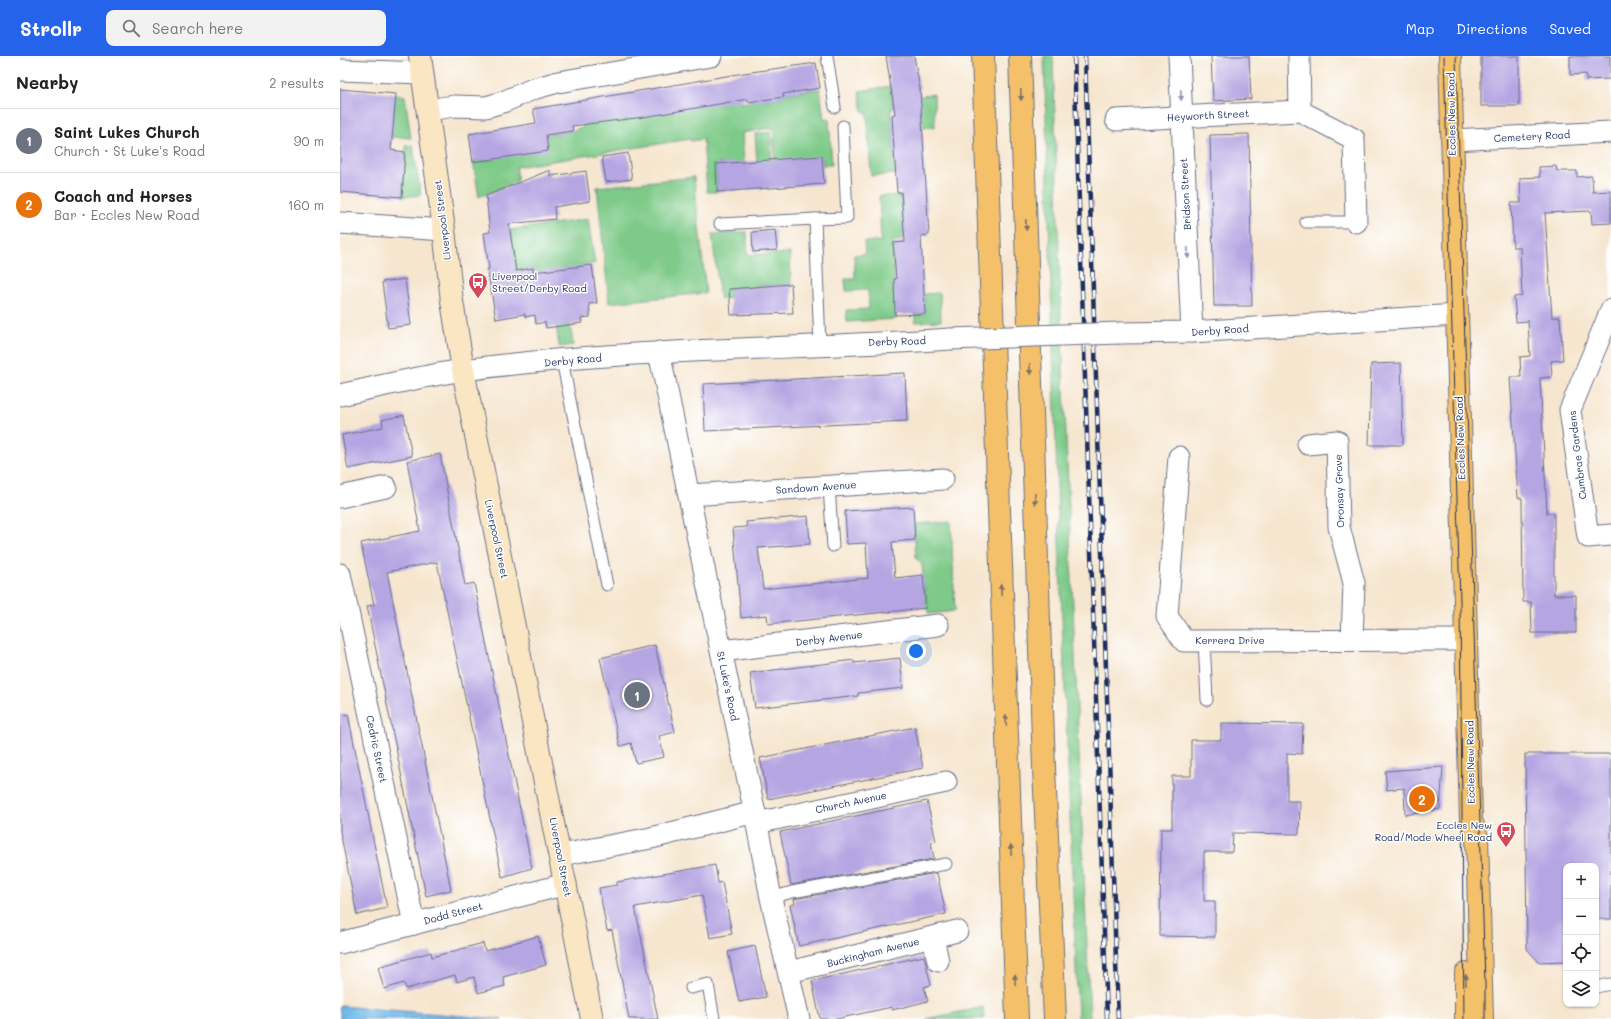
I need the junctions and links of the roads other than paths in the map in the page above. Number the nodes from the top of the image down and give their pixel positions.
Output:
1 (711, 56) edge
2 (827, 56) edge
3 (983, 56) edge
4 (1020, 56) edge
5 (1179, 56) edge
6 (1299, 56) edge
7 (1450, 56) edge
8 (421, 64) edge
9 (340, 70) edge
10 (835, 107) dead end
11 (428, 110) junction
12 (1300, 111) junction
13 (1182, 117) junction
14 (1116, 120) dead end
15 (843, 126) dead end
16 (1611, 132) edge
17 (1452, 140) junction
18 (815, 219) junction
19 (1306, 222) dead end
20 (1356, 222) joint
21 (340, 223) edge
22 (720, 224) dead end
23 (444, 230) junction
24 (1611, 310) edge
25 (1456, 315) junction
26 (1192, 332) junction
27 (820, 345) junction
28 (659, 352) junction
29 (562, 360) junction
30 (463, 370) junction
31 (340, 395) edge
32 (1308, 444) dead end
33 (1179, 457) dead end
34 (943, 479) dead end
35 (829, 486) junction
36 (386, 487) dead end
37 (689, 495) junction
38 (340, 497) edge
39 (1611, 535) edge
40 (833, 546) dead end
41 (340, 574) edge
42 (607, 585) dead end
43 (938, 625) dead end
44 (1204, 640) junction
45 (1352, 640) junction
46 (1466, 640) junction
47 (721, 651) junction
48 (1207, 700) dead end
49 (946, 782) dead end
50 (756, 817) junction
51 (1471, 820) junction
52 (561, 855) junction
53 (946, 864) dead end
54 (566, 884) junction
55 (771, 898) junction
56 (414, 924) junction
57 (957, 931) dead end
58 (933, 937) junction
59 (340, 943) edge
60 (938, 961) dead end
61 (789, 972) junction
62 (1611, 984) edge
63 (1599, 986) edge
64 (691, 988) dead end
65 (796, 1018) edge
66 (592, 1019) edge
67 (714, 1019) edge
68 (1017, 1019) edge
69 (1055, 1019) edge
70 (1466, 1019) edge
71 (1482, 1019) edge

1 - 11 street
2 - 10 lane
68 -> 3 main road
4 -> 69 main road
5 -> 13 street, Bridson Street
6 - 12 street
7 - 17 main road, Eccles New Road
8 - 9 street
8 - 11 street, Liverpool Street
11 - 23 street, Liverpool Street
12 - 13 street, Heyworth Street
12 - 20 street
13 - 14 street, Heyworth Street
13 -> 26 street, Bridson Street
15 - 18 lane
16 - 17 street, Cemetery Road
17 - 25 main road, Eccles New Road
18 - 22 lane
18 - 27 lane
19 - 20 lane
21 - 23 street
23 - 30 street, Liverpool Street
24 - 39 street, Cumbrae Gardens
25 - 26 street, Derby Road
25 - 46 main road, Eccles New Road
26 - 27 street, Derby Road, bridge
27 - 28 street, Derby Road
28 - 29 street, Derby Road
28 - 37 street, St Luke's Road
29 - 30 street, Derby Road
29 - 42 lane
30 - 31 street, Derby Road
30 - 52 street, Liverpool Street
32 - 45 street, Oronsay Grove
33 - 44 street, Kerrera Drive
34 - 35 street, Sandown Avenue
35 - 37 street, Sandown Avenue
35 - 40 lane
36 - 38 street
37 - 47 street, St Luke's Road
41 - 56 street, Cedric Street
43 - 47 street, Derby Avenue
44 - 45 street, Kerrera Drive
44 - 48 lane
45 - 46 street, Kerrera Drive
46 - 51 main road, Eccles New Road
47 - 50 street, St Luke's Road
49 - 50 street, Church Avenue
50 - 52 street, Church Avenue
50 - 55 street, St Luke's Road
70 -> 51 main road, Eccles New Road
51 - 71 main road, Eccles New Road
52 - 54 street, Liverpool Street
53 - 55 lane
54 - 56 street, Dodd Street
54 - 66 street, Liverpool Street
55 - 61 street, St Luke's Road
56 - 59 street, Dodd Street
57 - 58 street, Buckingham Avenue
58 - 60 street
58 - 61 street, Buckingham Avenue
61 - 65 street, St Luke's Road
62 - 63 lane
64 - 67 lane

